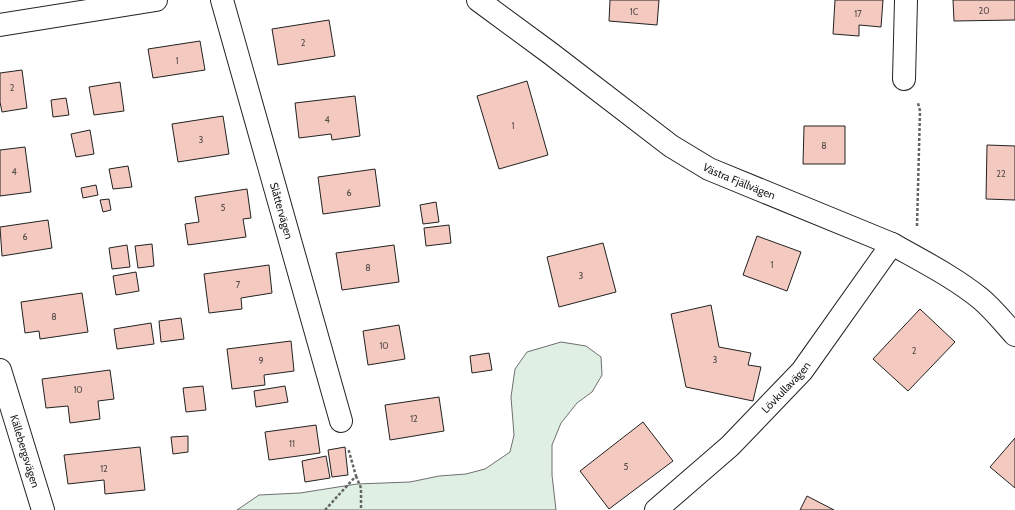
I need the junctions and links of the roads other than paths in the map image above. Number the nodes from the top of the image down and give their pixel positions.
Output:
1 (156, 0) edge
2 (222, 0) edge
3 (478, 0) edge
4 (906, 0) edge
5 (0, 25) edge
6 (904, 79) road end
7 (892, 244) junction
8 (1015, 335) edge
9 (0, 370) edge
10 (341, 421) road end
11 (43, 510) edge
12 (656, 510) edge

1 - 5 street
2 - 10 street, Slåttervägen
3 - 7 street, Västra Fjällvägen
4 - 6 street
7 - 8 street, Västra Fjällvägen
7 - 12 street, Lövkullavägen
9 - 11 street, Källebergsvägen

